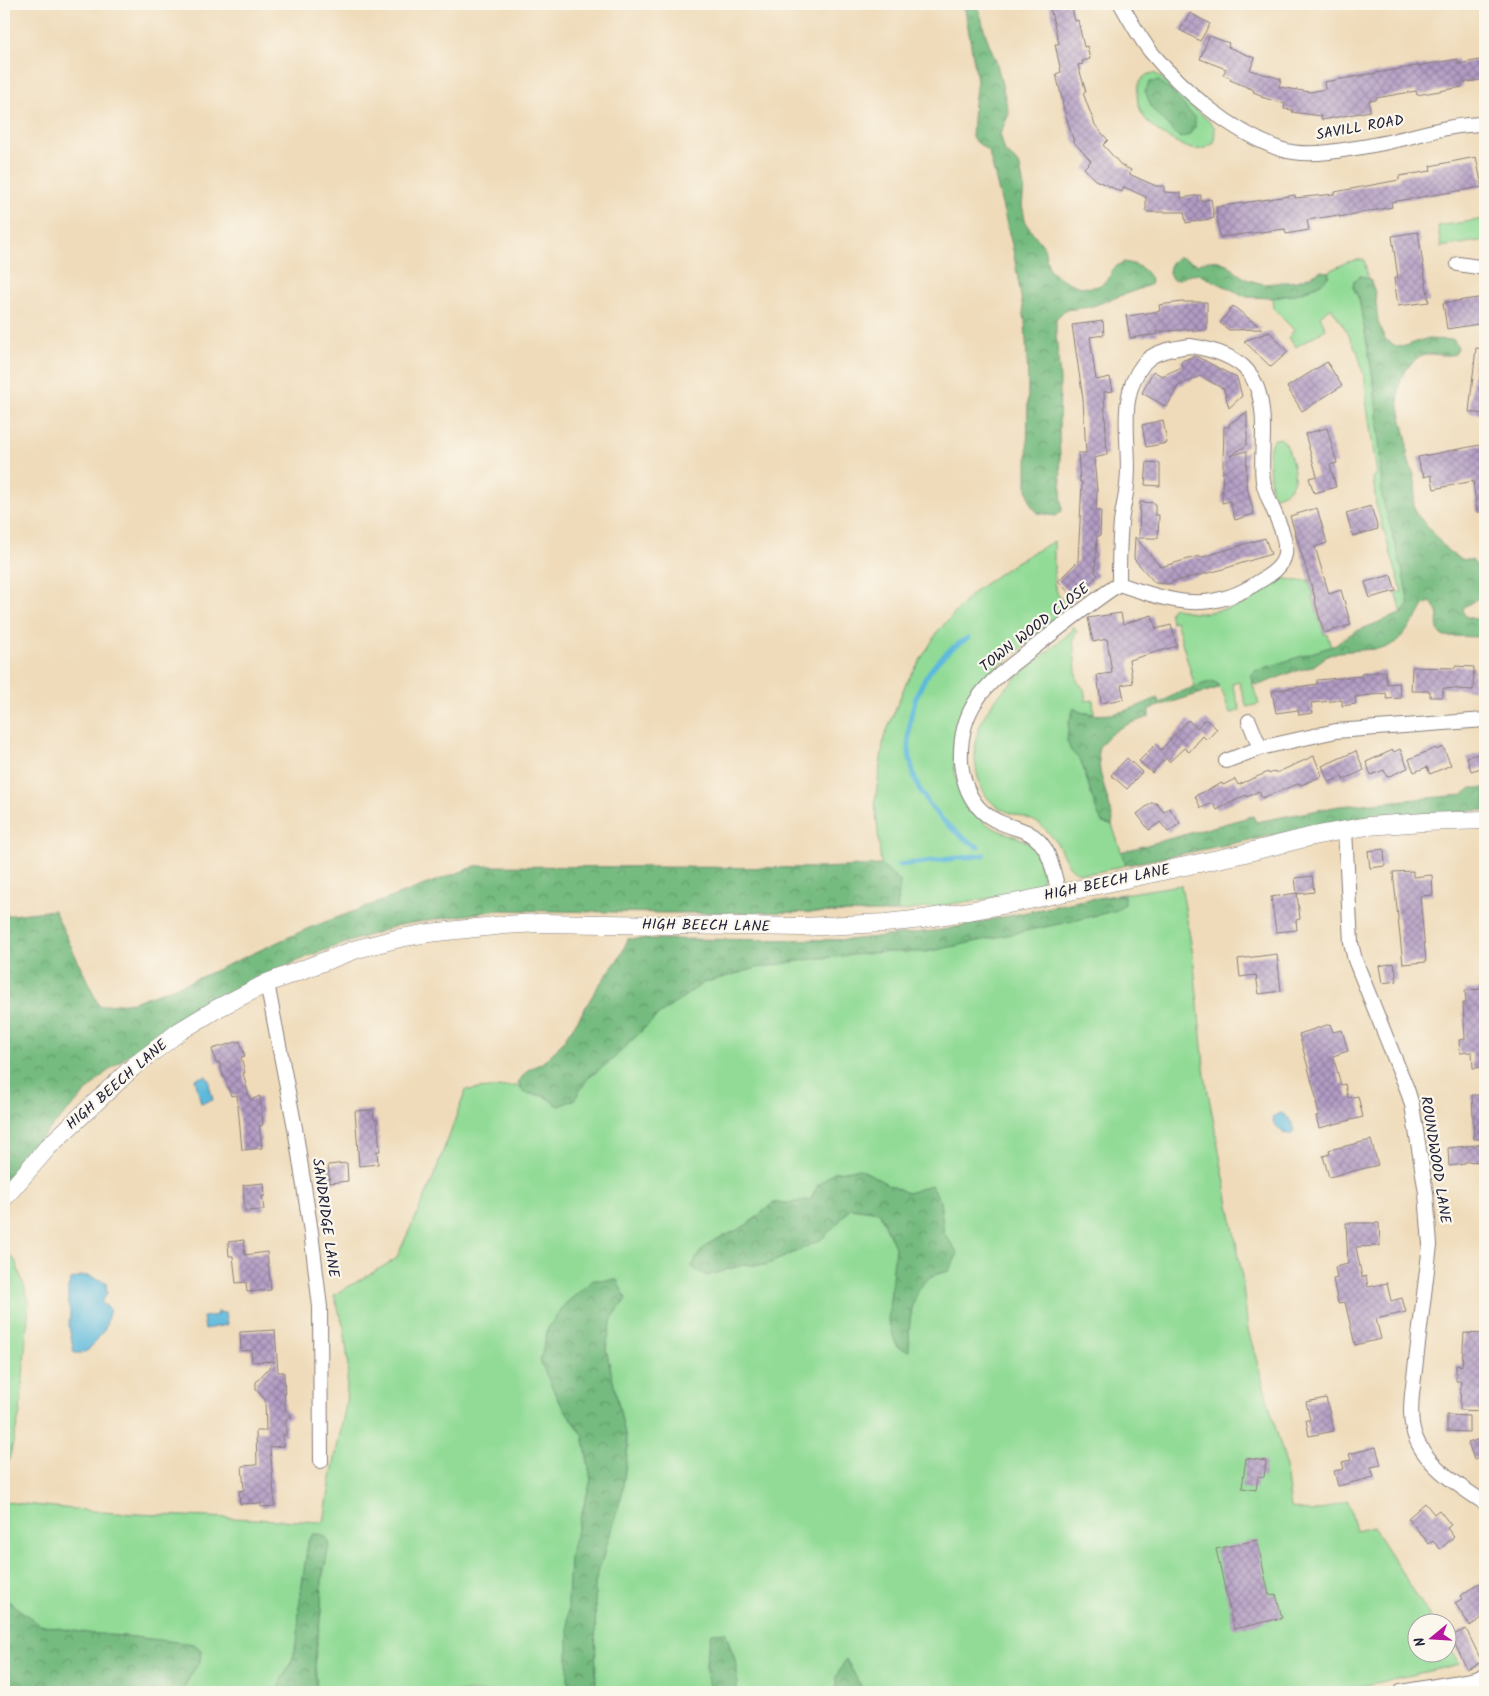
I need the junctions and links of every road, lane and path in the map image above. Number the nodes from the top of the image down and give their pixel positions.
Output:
1 (1121, 4) edge
2 (1485, 124) edge
3 (1458, 264) dead end
4 (1485, 268) edge
5 (1120, 584) junction
6 (1485, 720) edge
7 (1249, 721) dead end
8 (1260, 748) junction
9 (1226, 761) dead end
10 (1485, 820) edge
11 (1345, 830) junction
12 (1059, 893) junction
13 (267, 983) junction
14 (4, 1198) edge
15 (320, 1461) dead end
16 (1485, 1503) edge
17 (1485, 1676) edge
18 (1401, 1692) edge

1 - 2 street, SAVILL ROAD
3 - 4 street
5 - 5 street
5 - 12 street, TOWN WOOD CLOSE
6 - 8 street
7 - 8 street
8 - 9 street
10 - 11 street, HIGH BEECH LANE
11 - 12 street, HIGH BEECH LANE
11 - 16 street, ROUNDWOOD LANE
12 - 13 street, HIGH BEECH LANE
13 - 14 street, HIGH BEECH LANE
13 - 15 street, SANDRIDGE LANE
17 - 18 street

